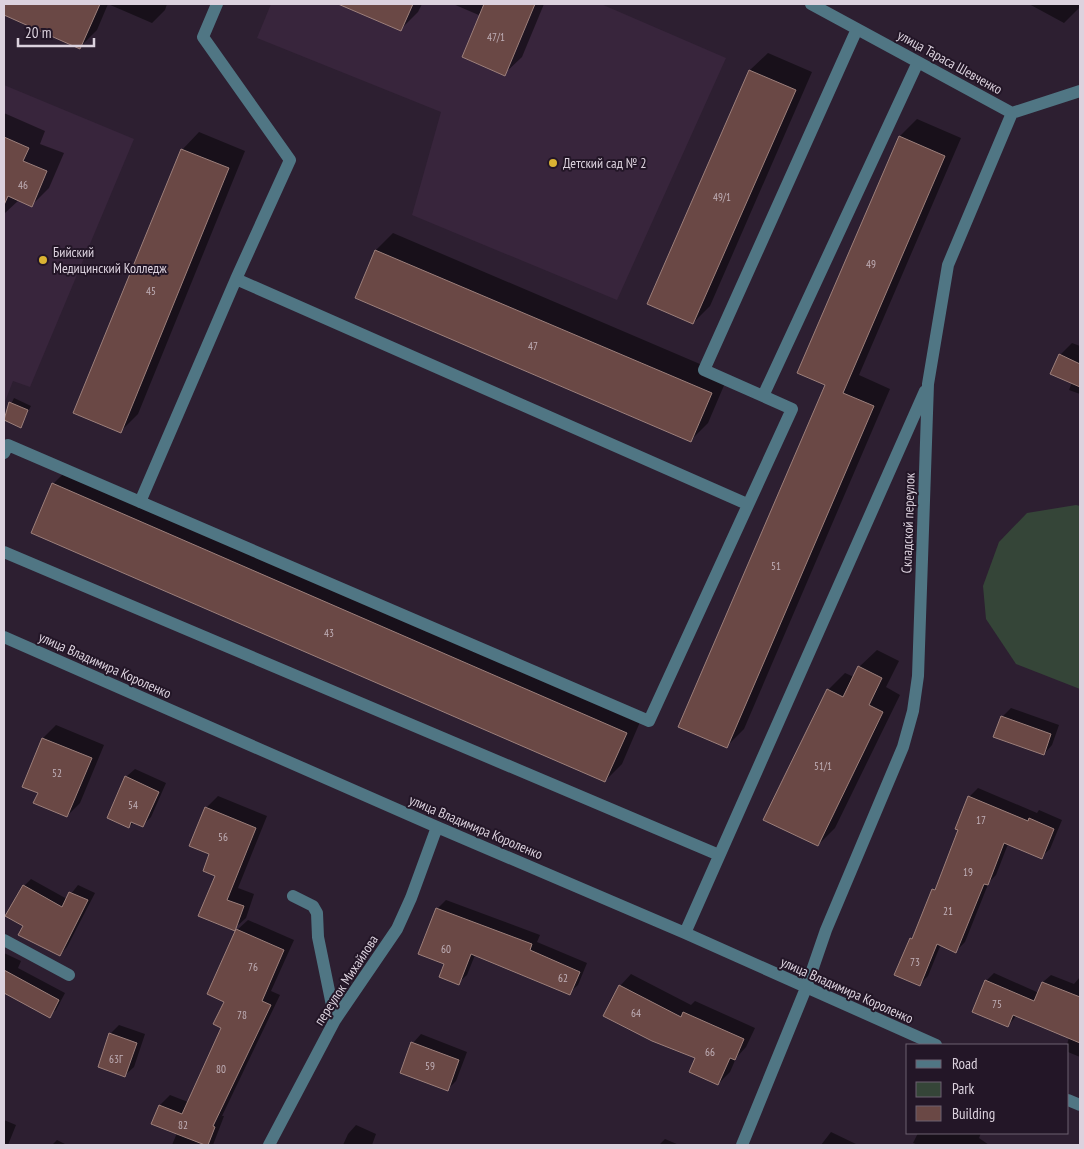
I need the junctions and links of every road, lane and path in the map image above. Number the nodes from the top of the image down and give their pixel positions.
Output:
1 (217, 4) edge
2 (811, 4) edge
3 (857, 29) junction
4 (918, 62) junction
5 (1080, 91) edge
6 (1012, 113) junction
7 (236, 279) junction
8 (928, 384) junction
9 (763, 396) junction
10 (4, 454) edge
11 (140, 502) junction
12 (746, 504) junction
13 (4, 552) edge
14 (4, 637) edge
15 (437, 827) junction
16 (719, 855) junction
17 (293, 896) dead end
18 (685, 932) junction
19 (4, 940) edge
20 (69, 974) dead end
21 (806, 988) junction
22 (335, 1020) junction
23 (934, 1044) edge
24 (269, 1145) edge
25 (742, 1145) edge

1 - 7 street
2 - 3 street, улица Тараса Шевченко
3 - 4 street, улица Тараса Шевченко
3 - 9 street
4 - 6 street, улица Тараса Шевченко
4 - 9 street
5 - 6 street
6 - 8 street, Складской переулок
7 - 11 street
7 - 12 street
8 - 16 street
8 - 21 street, Складской переулок
9 - 12 street
10 - 11 street
11 - 12 street
13 - 16 street
14 - 15 street, улица Владимира Короленко
15 - 18 street, улица Владимира Короленко
15 - 22 street, переулок Михайлова
16 - 18 street
17 - 22 street
18 - 21 street, улица Владимира Короленко
19 - 20 street
21 - 23 street, улица Владимира Короленко
21 - 25 street, Складской переулок
22 - 24 street, переулок Михайлова

